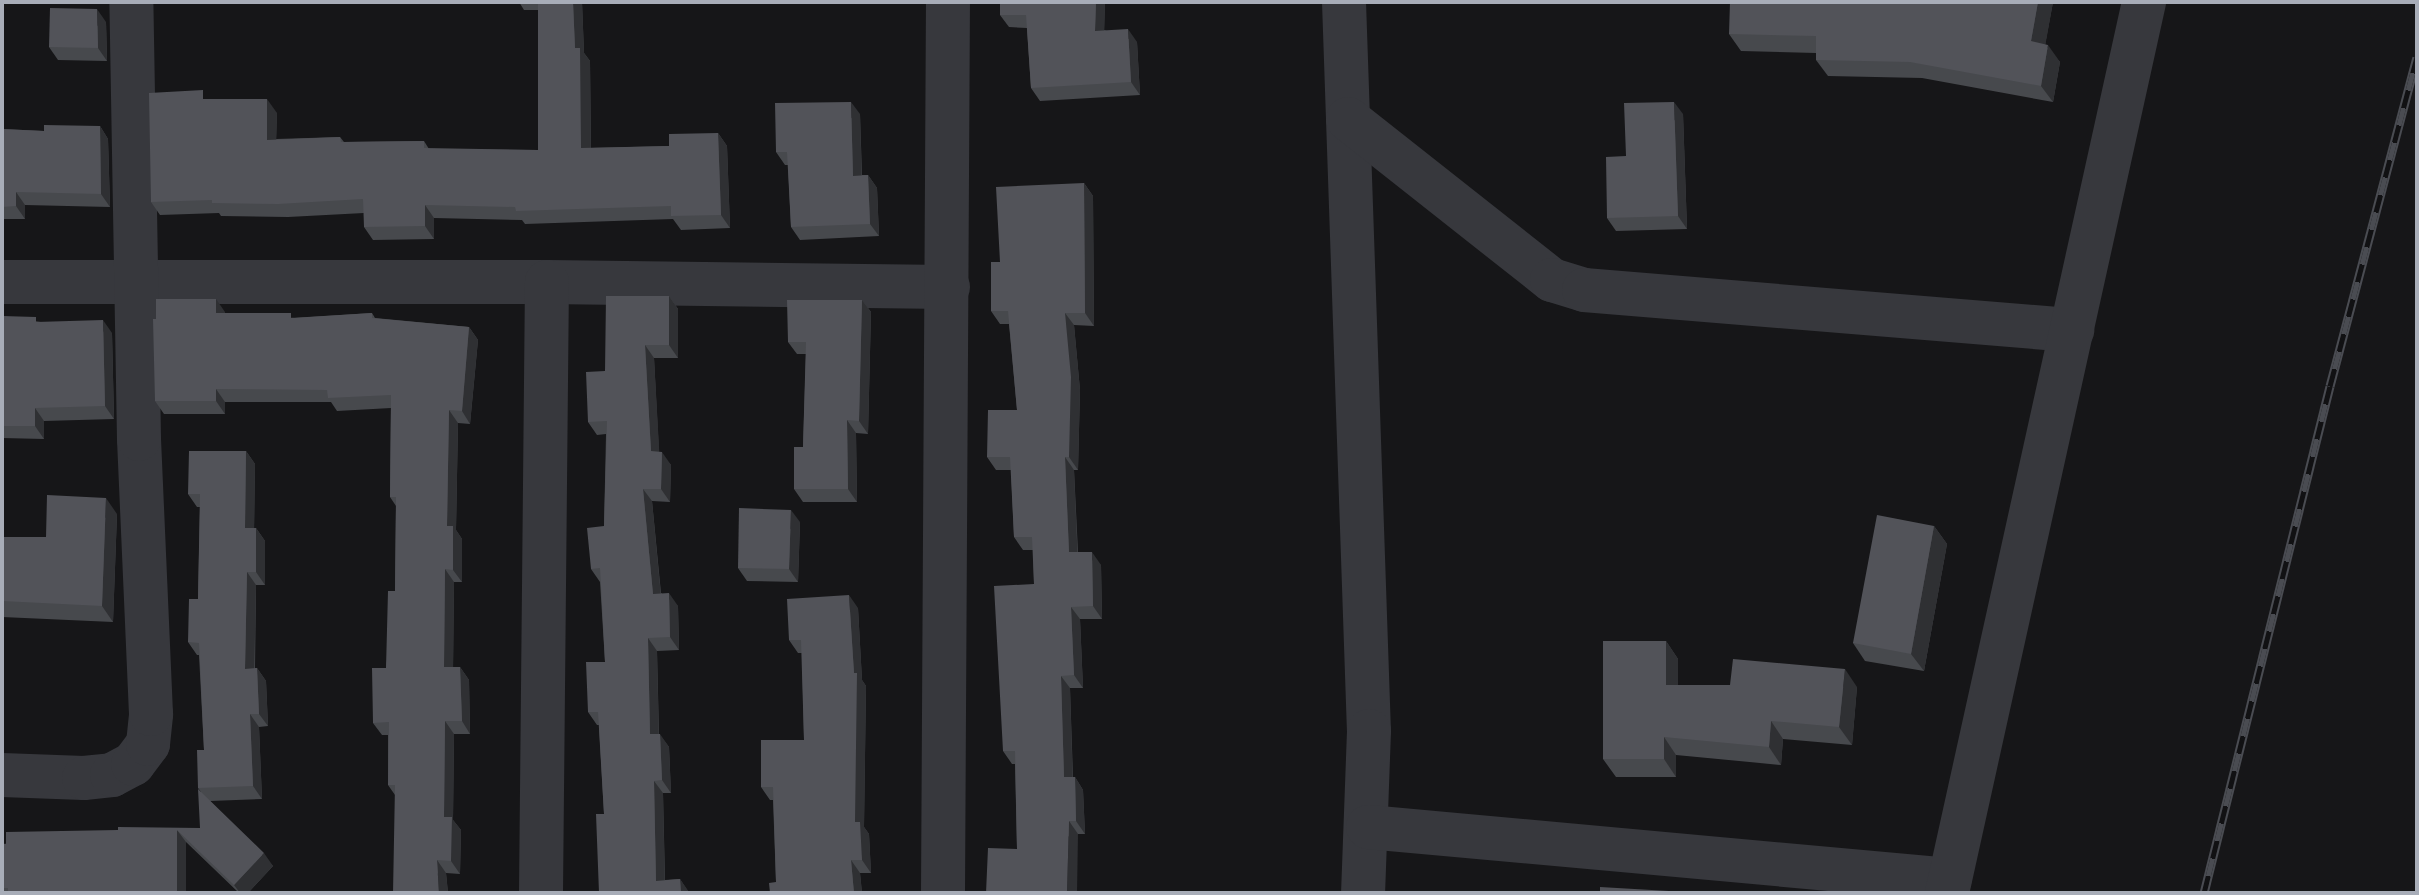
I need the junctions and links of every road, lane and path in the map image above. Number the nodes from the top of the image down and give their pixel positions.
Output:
1 (131, 2) edge
2 (948, 2) edge
3 (1344, 2) edge
4 (2144, 2) edge
5 (1348, 119) junction
6 (2, 282) edge
7 (547, 282) junction
8 (137, 283) junction
9 (948, 287) junction
10 (2072, 330) junction
11 (2, 775) edge
12 (1368, 827) junction
13 (1948, 886) edge
14 (541, 893) edge
15 (943, 893) edge
16 (1363, 893) edge

1 - 8 street
2 - 9 street
3 - 5 street
4 - 10 street
5 - 10 street
5 - 12 street
6 - 8 street
7 - 8 street
7 - 9 street
7 - 14 street
8 - 11 street
9 - 15 street
10 - 13 street
12 - 13 street
12 - 16 street

